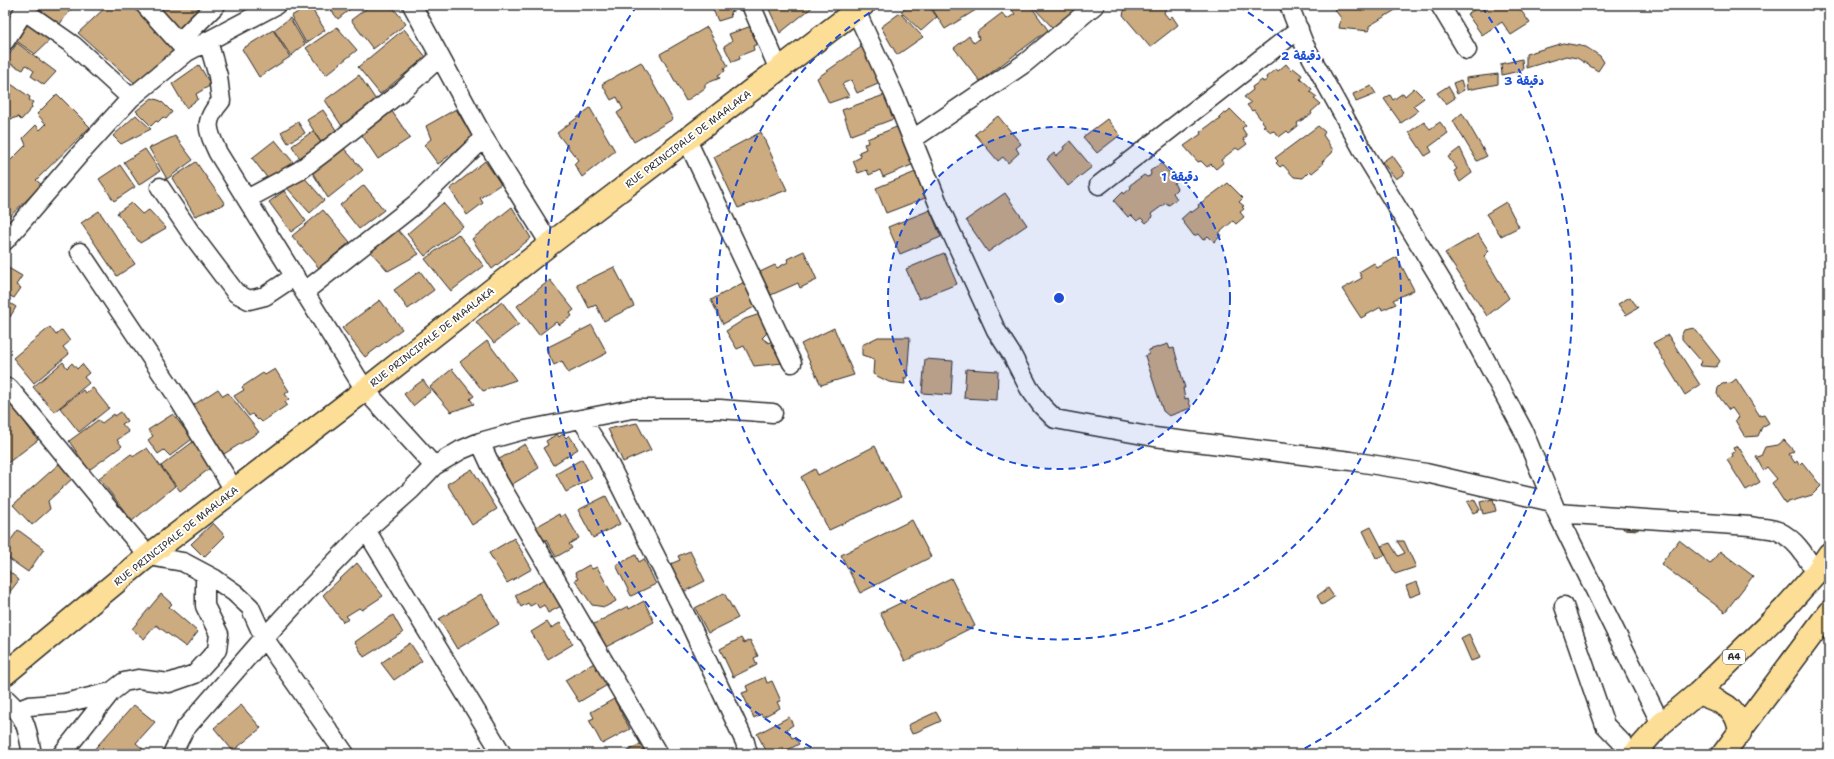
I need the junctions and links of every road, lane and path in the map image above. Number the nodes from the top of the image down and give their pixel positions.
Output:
1 (145, 5) edge
2 (216, 5) edge
3 (276, 5) edge
4 (412, 5) edge
5 (751, 5) edge
6 (1095, 5) edge
7 (1289, 5) edge
8 (1440, 5) edge
9 (24, 8) edge
10 (859, 8) edge
11 (1299, 29) junction
12 (5, 41) edge
13 (208, 41) junction
14 (183, 47) junction
15 (1467, 50) dead end
16 (440, 57) junction
17 (779, 70) junction
18 (131, 98) junction
19 (484, 138) junction
20 (913, 138) junction
21 (687, 140) junction
22 (1099, 185) dead end
23 (160, 187) dead end
24 (247, 199) junction
25 (5, 241) edge
26 (550, 244) junction
27 (80, 252) dead end
28 (295, 276) junction
29 (304, 292) junction
30 (792, 363) dead end
31 (9, 388) dead end
32 (366, 390) junction
33 (773, 413) dead end
34 (581, 419) junction
35 (480, 442) junction
36 (434, 466) junction
37 (234, 490) junction
38 (1554, 508) junction
39 (366, 530) junction
40 (1829, 554) edge
41 (148, 556) junction
42 (1816, 573) junction
43 (205, 574) junction
44 (1564, 606) dead end
45 (1829, 612) edge
46 (264, 638) junction
47 (5, 674) edge
48 (111, 692) junction
49 (1698, 693) junction
50 (5, 698) edge
51 (19, 710) junction
52 (1661, 724) junction
53 (1740, 733) junction
54 (32, 754) edge
55 (62, 754) edge
56 (172, 754) edge
57 (345, 754) edge
58 (502, 754) edge
59 (658, 754) edge
60 (748, 754) edge
61 (1633, 754) edge
62 (1723, 754) edge

1 - 14 street
2 - 14 street
3 - 13 street
4 - 16 street
5 - 17 street
6 - 20 street
7 - 11 street
8 - 15 street
9 - 12 street
9 - 18 street
10 - 17 main road, RUE PRINCIPALE DE MAALAKA
10 - 20 street
11 - 22 street
11 - 38 street
13 - 14 street
13 - 24 street
14 - 18 street
16 - 19 street
16 - 24 street
17 - 21 main road, RUE PRINCIPALE DE MAALAKA
18 - 25 street
19 - 26 street
19 - 29 street
20 - 38 street
21 - 26 main road, RUE PRINCIPALE DE MAALAKA
21 - 30 street
23 - 28 street
24 - 28 street
26 - 32 main road, RUE PRINCIPALE DE MAALAKA
27 - 37 street
28 - 29 street
29 - 32 street
31 - 41 street
32 - 36 street
32 - 37 main road, RUE PRINCIPALE DE MAALAKA
33 - 34 street
34 - 35 street
34 - 60 street
35 - 36 street
35 - 59 street
36 - 39 street
37 - 41 main road, RUE PRINCIPALE DE MAALAKA
38 - 42 street
38 - 52 street
39 - 46 street
39 - 58 street
40 - 42 main road, A4
41 - 43 street
41 - 47 main road, RUE PRINCIPALE DE MAALAKA
42 - 49 main road, A4
43 - 46 street
43 - 48 street
44 - 61 street
45 - 53 main road
46 - 56 street
46 - 57 street
48 - 51 street
48 - 55 street
49 - 52 main road, A4
49 - 53 main road
50 - 51 street
51 - 54 street
52 - 61 main road, A4
53 - 62 main road

